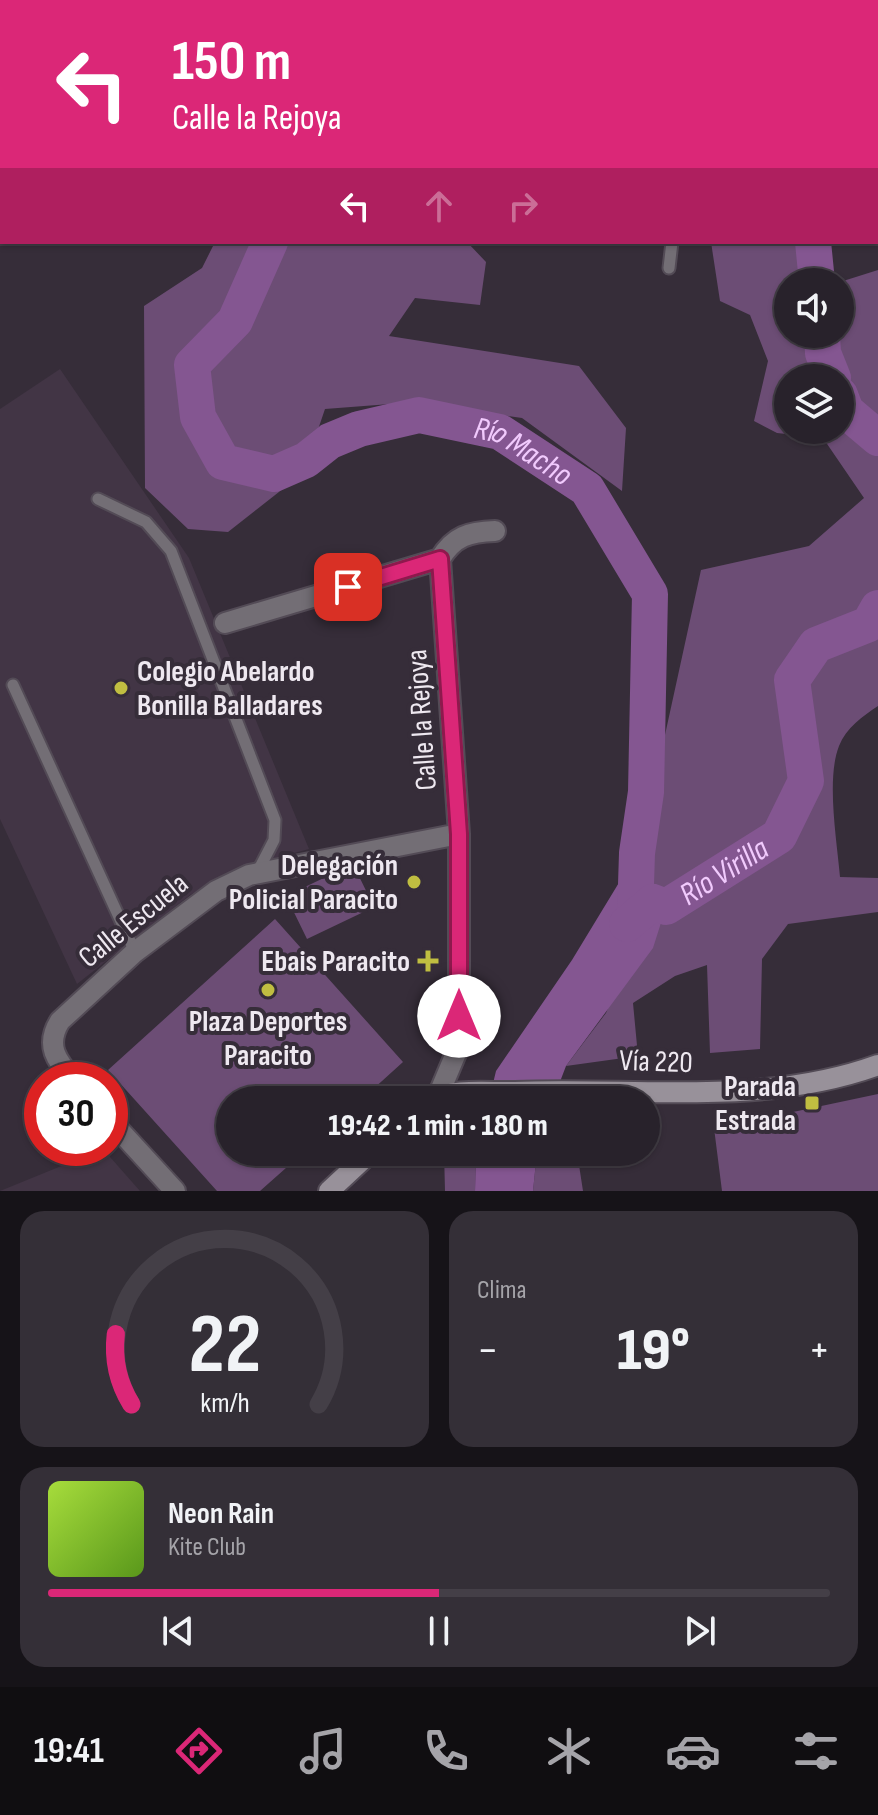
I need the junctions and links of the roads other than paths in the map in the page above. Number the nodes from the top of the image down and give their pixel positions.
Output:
1 (672, 244) edge
2 (669, 268) dead end
3 (98, 499) dead end
4 (495, 531) dead end
5 (440, 559) junction
6 (225, 623) dead end
7 (13, 685) dead end
8 (459, 834) junction
9 (256, 874) junction
10 (135, 952) junction
11 (57, 1062) edge
12 (878, 1065) edge
13 (441, 1086) edge
14 (660, 1091) edge
15 (128, 1140) edge
16 (356, 1166) edge
17 (175, 1191) edge
18 (329, 1191) edge

1 - 2 lane
3 - 9 lane
4 - 5 street
5 - 6 street
5 - 8 street, Calle la Rejoya
7 - 10 lane
8 - 9 street, Calle Escuela
8 - 13 street, Calle la Rejoya
9 - 10 street, Calle Escuela
10 - 11 street, Calle Escuela
12 - 14 main road, Vía 220
15 - 17 street
16 - 18 main road

